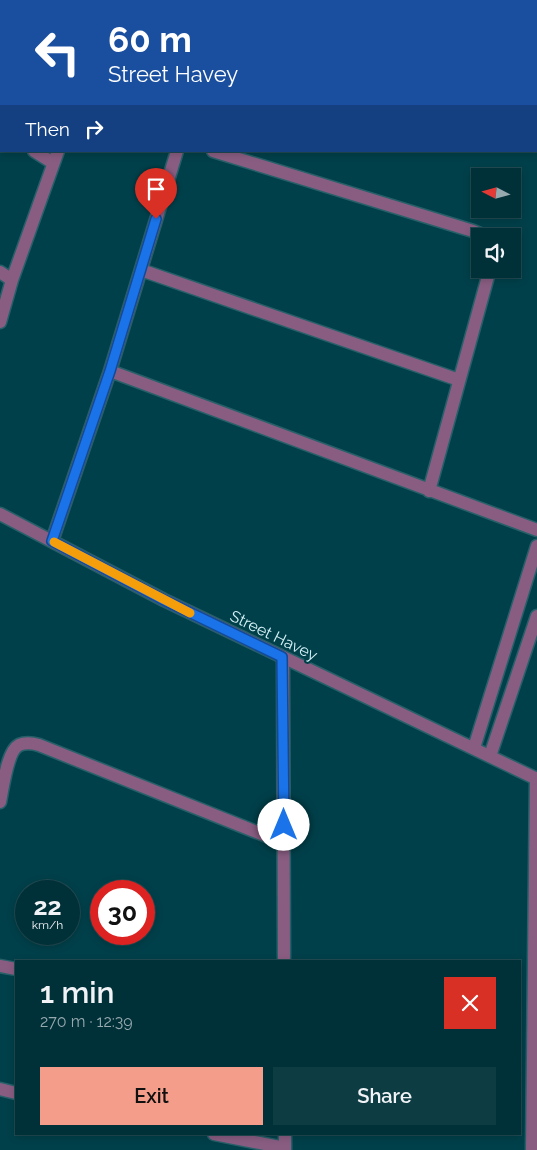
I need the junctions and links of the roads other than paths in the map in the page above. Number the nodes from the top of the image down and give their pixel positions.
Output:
1 (38, 152) edge
2 (177, 152) edge
3 (216, 152) edge
4 (56, 157) edge
5 (471, 230) edge
6 (141, 270) junction
7 (0, 272) edge
8 (488, 278) edge
9 (12, 280) junction
10 (0, 322) edge
11 (110, 371) junction
12 (460, 380) junction
13 (429, 491) junction
14 (0, 514) edge
15 (537, 530) edge
16 (52, 541) junction
17 (537, 546) edge
18 (537, 616) edge
19 (282, 657) junction
20 (474, 748) junction
21 (490, 756) junction
22 (536, 778) edge
23 (0, 802) edge
24 (284, 843) junction
25 (284, 960) edge
26 (0, 966) edge
27 (15, 969) edge
28 (0, 1090) edge
29 (15, 1093) edge
30 (219, 1135) edge
31 (285, 1135) edge
32 (285, 1149) edge
33 (532, 1150) edge

1 - 4 street
2 - 6 street
3 - 5 street
4 - 9 street
6 - 11 street
6 - 12 street
7 - 9 street
8 - 12 street
9 - 10 street
11 - 13 street
11 - 16 street
12 - 13 street
13 - 15 street
14 - 16 street, Street Havey
16 - 19 street, Street Havey
17 - 20 street
18 - 21 street
19 - 20 street, Street Havey
19 - 24 street
20 - 21 street, Street Havey
21 - 22 street, Street Havey
22 - 33 street
23 - 24 street
24 - 25 street
26 - 27 street
28 - 29 street
30 - 32 street
31 - 32 street

